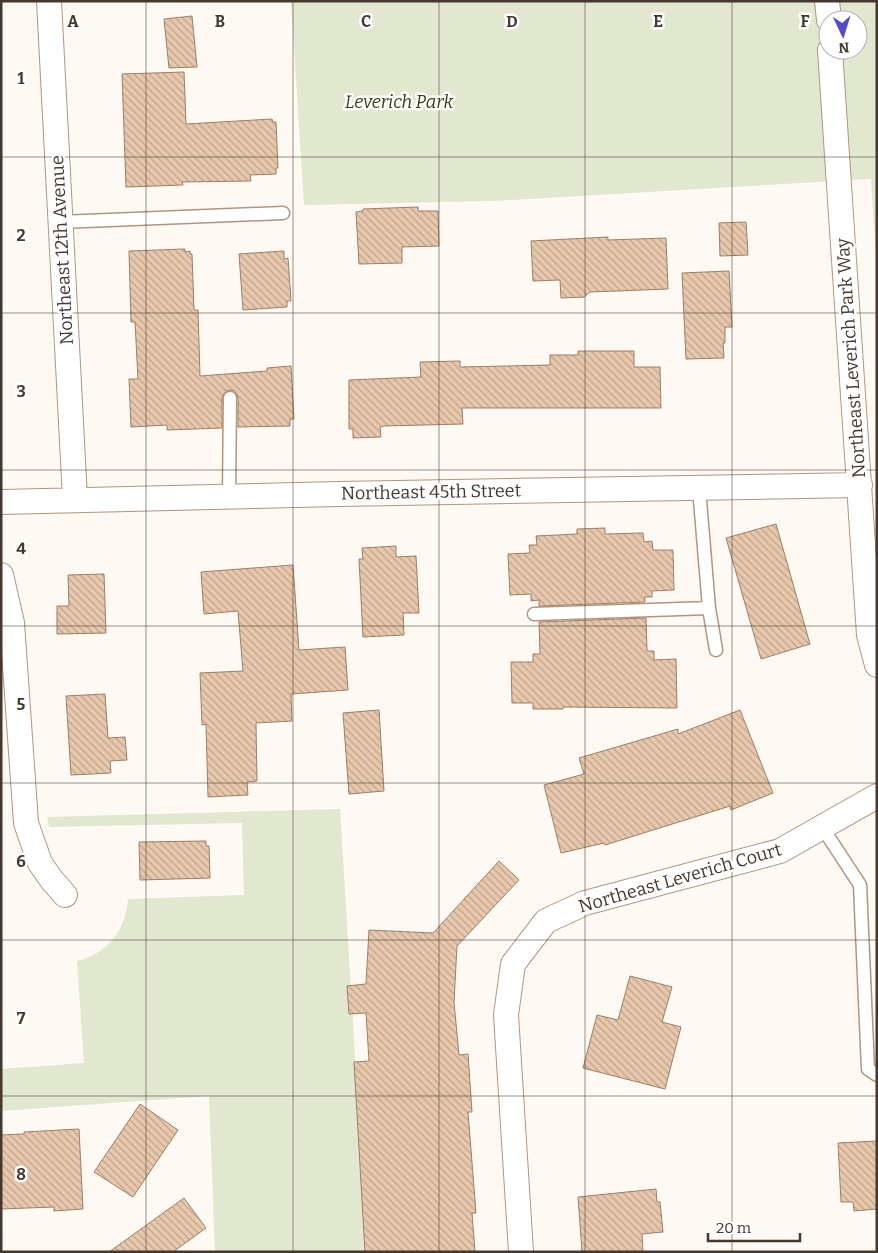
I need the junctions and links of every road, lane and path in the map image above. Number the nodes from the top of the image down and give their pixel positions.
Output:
1 (48, 1) edge
2 (831, 60) edge
3 (283, 213) dead end
4 (60, 222) junction
5 (230, 398) dead end
6 (860, 485) junction
7 (699, 488) junction
8 (229, 497) junction
9 (75, 499) junction
10 (1, 502) edge
11 (1, 575) edge
12 (709, 608) junction
13 (534, 614) dead end
14 (716, 650) dead end
15 (877, 665) edge
16 (877, 796) edge
17 (822, 827) junction
18 (65, 895) dead end
19 (877, 1074) edge
20 (521, 1252) edge

1 - 4 street, Northeast 12th Avenue
2 - 6 street, Northeast Leverich Park Way
3 - 4 lane
4 - 9 street, Northeast 12th Avenue
5 - 8 lane
6 - 7 street, Northeast 45th Street
6 - 15 street, Northeast Leverich Park Way
7 - 8 street, Northeast 45th Street
7 - 12 lane
8 - 9 street, Northeast 45th Street
9 - 10 street, Northeast 45th Street
11 - 18 street
12 - 13 lane
12 - 14 lane
16 - 17 street, Northeast Leverich Court
17 - 19 lane
17 - 20 street, Northeast Leverich Court

